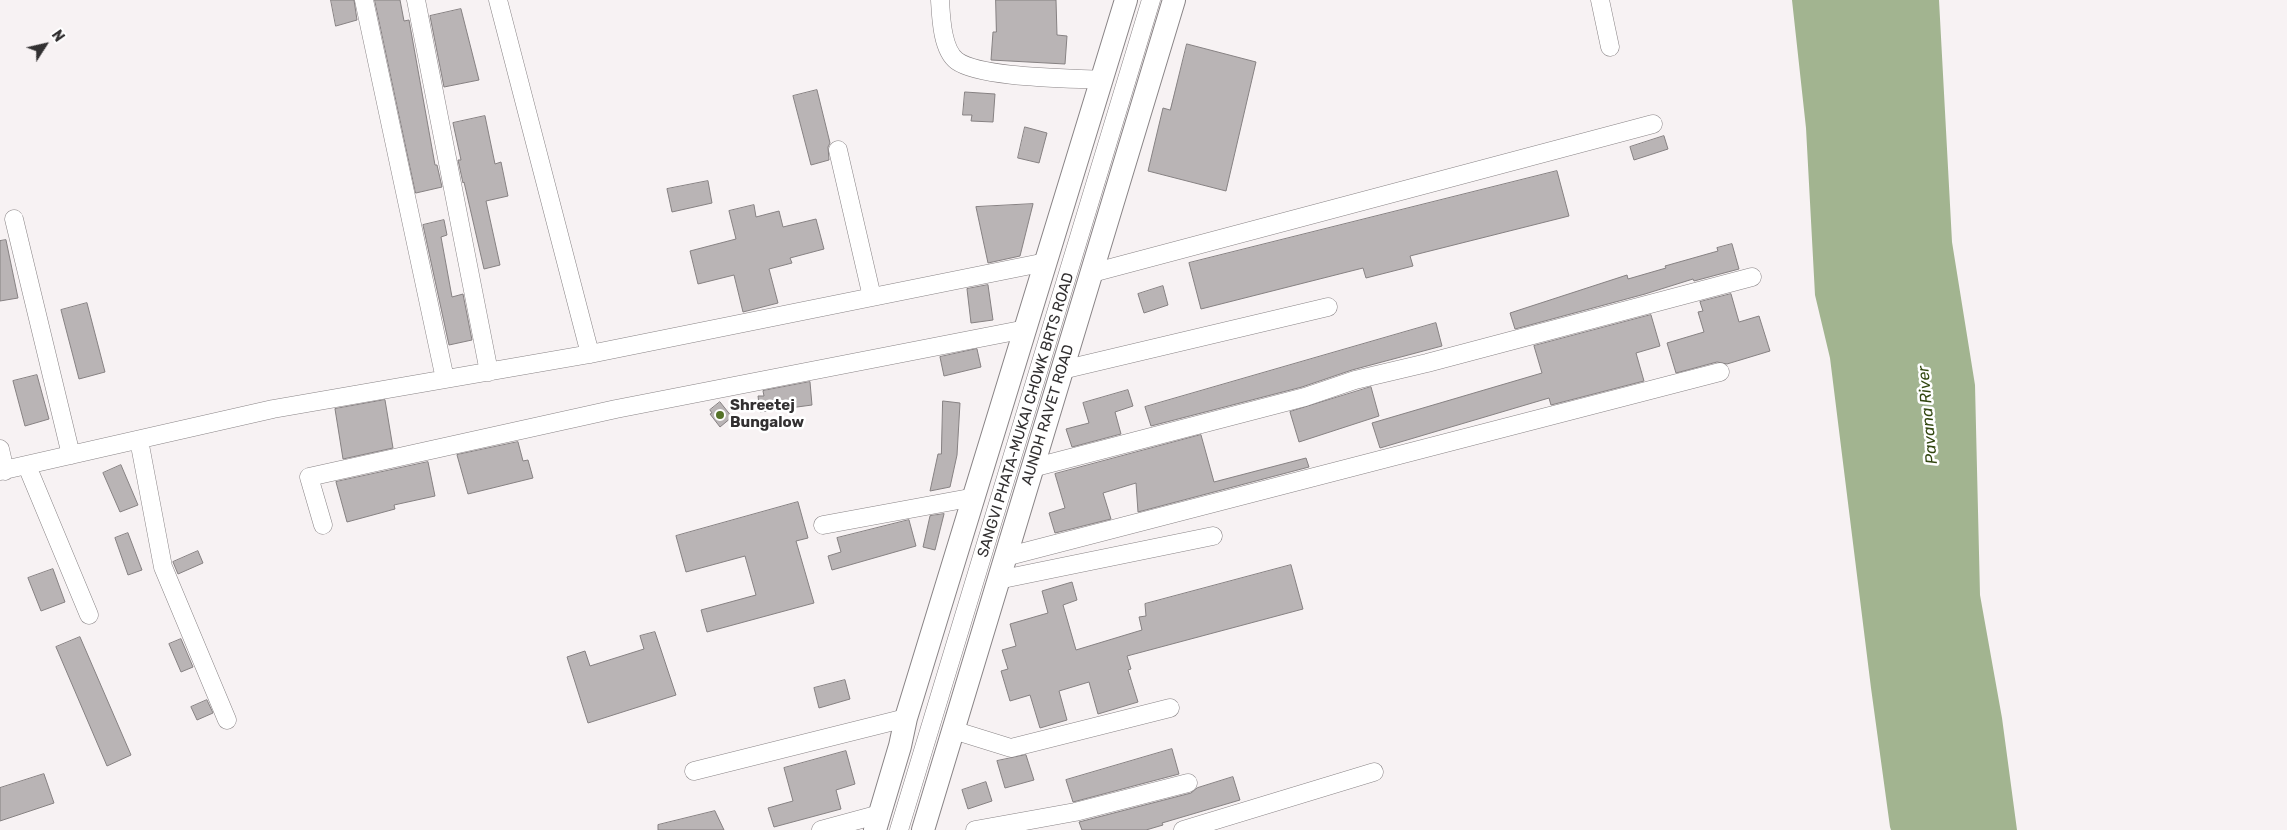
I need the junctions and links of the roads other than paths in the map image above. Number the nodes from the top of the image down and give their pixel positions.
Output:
1 (364, 0) edge
2 (416, 0) edge
3 (498, 0) edge
4 (940, 0) edge
5 (1126, 0) edge
6 (1151, 0) edge
7 (1174, 0) edge
8 (1600, 0) edge
9 (1610, 47) dead end
10 (1102, 80) junction
11 (1653, 124) dead end
12 (838, 150) dead end
13 (14, 219) dead end
14 (1046, 262) junction
15 (1092, 273) junction
16 (1752, 278) dead end
17 (872, 297) junction
18 (1328, 307) dead end
19 (1026, 329) junction
20 (590, 354) junction
21 (1062, 370) junction
22 (489, 372) junction
23 (1720, 372) dead end
24 (445, 379) junction
25 (138, 440) junction
26 (0, 449) edge
27 (71, 455) junction
28 (27, 466) junction
29 (1032, 468) junction
30 (2, 471) edge
31 (975, 497) junction
32 (323, 525) dead end
33 (823, 525) dead end
34 (1214, 536) dead end
35 (1005, 557) junction
36 (998, 580) junction
37 (89, 615) dead end
38 (1170, 708) dead end
39 (906, 718) junction
40 (227, 720) dead end
41 (953, 730) junction
42 (694, 772) dead end
43 (1374, 772) dead end
44 (1188, 783) dead end
45 (878, 822) edge
46 (821, 830) edge
47 (899, 830) edge
48 (923, 830) edge
49 (975, 830) edge
50 (1183, 830) edge

1 - 24 street
2 - 22 street
3 - 20 street
4 - 10 street
5 - 10 main road
6 - 47 street, SANGVI PHATA-MUKAI CHOWK BRTS ROAD
7 - 15 main road, AUNDH RAVET ROAD
8 - 9 street
10 - 14 main road
11 - 15 street
12 - 17 street
13 - 27 street
14 - 17 street
14 - 19 main road
15 - 21 main road, AUNDH RAVET ROAD
16 - 29 street
17 - 20 street
18 - 21 street
19 - 31 main road
19 - 32 street
20 - 22 street
21 - 29 main road, AUNDH RAVET ROAD
22 - 24 street
23 - 35 street
24 - 25 street
25 - 27 street
25 - 40 street
26 - 30 street
27 - 28 street
28 - 30 street
28 - 37 street
29 - 35 main road, AUNDH RAVET ROAD
31 - 33 street
31 - 39 main road
34 - 36 street
35 - 36 main road, AUNDH RAVET ROAD
36 - 41 main road, AUNDH RAVET ROAD
38 - 41 street
39 - 42 street
39 - 45 main road
41 - 48 main road, AUNDH RAVET ROAD
43 - 50 street
44 - 49 street
45 - 46 street

